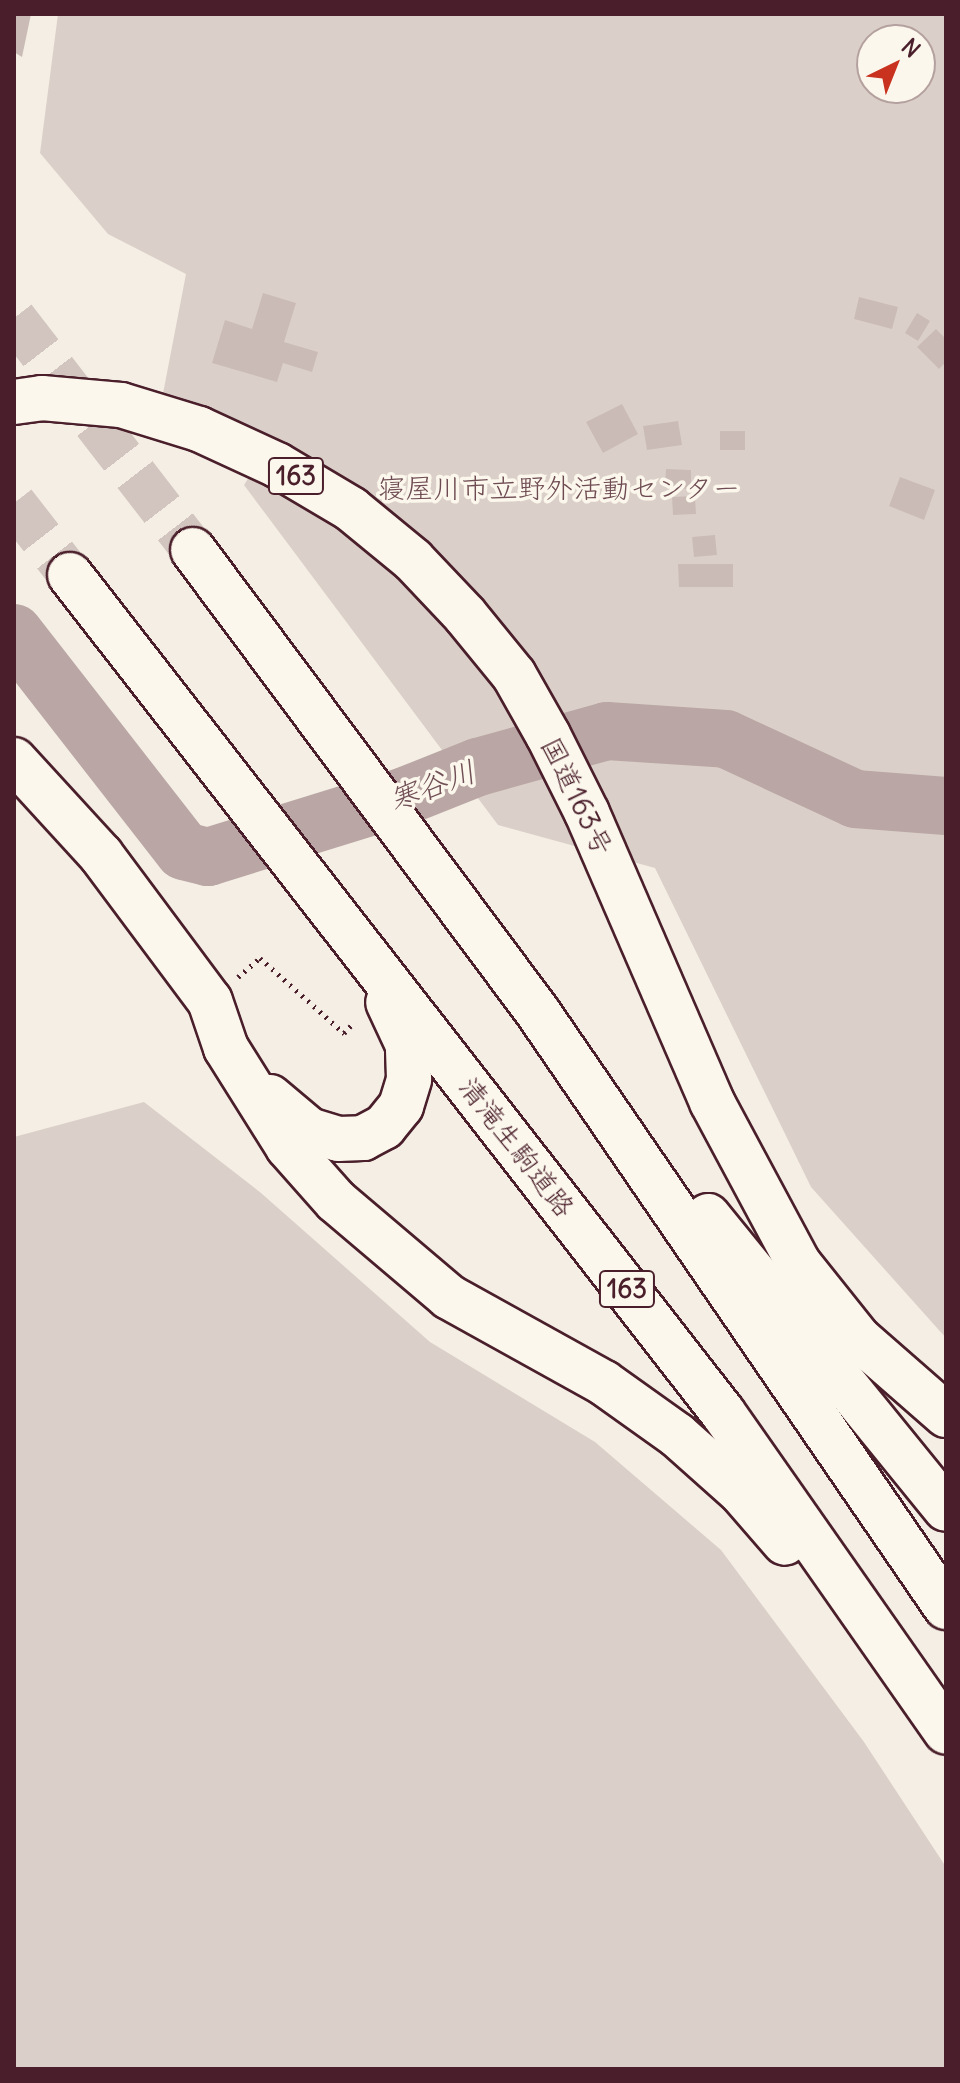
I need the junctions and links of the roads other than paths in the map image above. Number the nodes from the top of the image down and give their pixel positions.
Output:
1 (14, 402) edge
2 (193, 550) tunnel mouth
3 (70, 575) tunnel mouth
4 (14, 760) edge
5 (280, 842) junction
6 (537, 1011) junction
7 (226, 1048) junction
8 (946, 1415) edge
9 (946, 1509) edge
10 (946, 1607) edge
11 (946, 1732) edge
12 (946, 1756) edge

1 - 8 highway, 国道163号 / 163
2 - 6 highway
3 - 5 highway, 清滝生駒道路 / 163
4 - 7 highway, 163
5 - 7 highway, 163
5 - 11 highway, 清滝生駒道路 / 163
6 - 9 highway
6 - 10 highway
7 - 12 highway, 163

